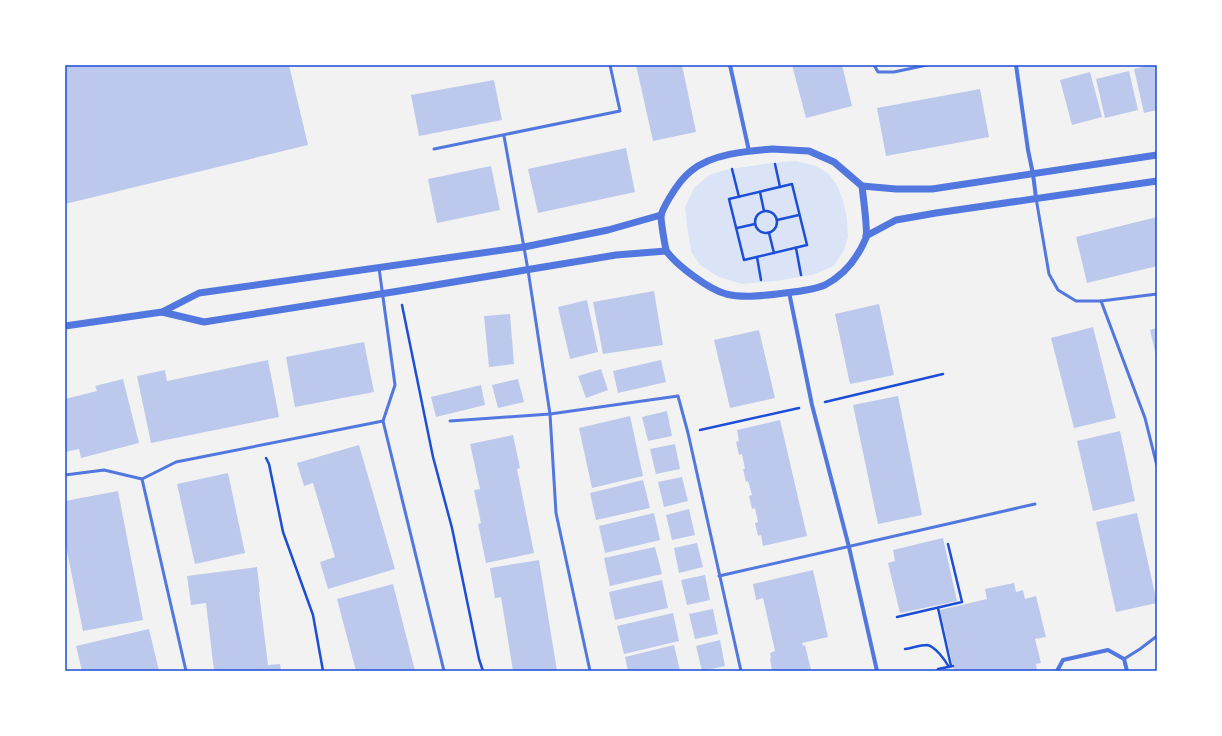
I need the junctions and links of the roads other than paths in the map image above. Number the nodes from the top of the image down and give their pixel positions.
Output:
1 (610, 65) edge
2 (730, 65) edge
3 (874, 65) edge
4 (927, 65) edge
5 (1016, 65) edge
6 (504, 136) junction
7 (434, 149) dead end
8 (749, 151) junction
9 (1157, 155) edge
10 (1033, 174) junction
11 (1157, 181) edge
12 (862, 186) junction
13 (1036, 198) junction
14 (661, 215) junction
15 (866, 236) junction
16 (524, 247) junction
17 (666, 251) junction
18 (379, 268) junction
19 (528, 270) junction
20 (789, 292) junction
21 (382, 294) junction
22 (1157, 294) edge
23 (1102, 302) junction
24 (162, 312) junction
25 (65, 326) edge
26 (550, 414) junction
27 (384, 421) junction
28 (450, 421) dead end
29 (1157, 466) edge
30 (65, 475) edge
31 (142, 480) junction
32 (1036, 504) dead end
33 (849, 547) junction
34 (719, 576) junction
35 (1157, 636) edge
36 (1124, 659) junction
37 (186, 671) edge
38 (444, 671) edge
39 (590, 671) edge
40 (741, 671) edge
41 (877, 671) edge
42 (1057, 671) edge
43 (1127, 671) edge

1 - 6 lane
2 - 8 street
3 - 4 lane
5 - 10 street
6 - 7 lane
6 - 16 lane
8 - 12 street
8 - 14 street
9 - 10 street
10 - 12 street
10 - 13 street
11 - 13 street
12 - 15 street
13 - 15 street
13 - 23 lane
14 - 16 street
14 - 17 street
15 - 20 street
16 - 18 street
16 - 19 lane
17 - 19 street
17 - 20 street
18 - 21 lane
18 - 24 street
19 - 21 street
19 - 26 lane
20 - 33 street
21 - 24 street
21 - 27 lane
22 - 23 lane
23 - 29 lane
24 - 25 street
26 - 28 lane
26 - 34 lane
26 - 39 lane
27 - 31 lane
27 - 38 lane
30 - 31 lane
31 - 37 lane
32 - 33 lane
33 - 34 lane
33 - 41 street
34 - 40 lane
35 - 36 lane
36 - 42 street
36 - 43 street

